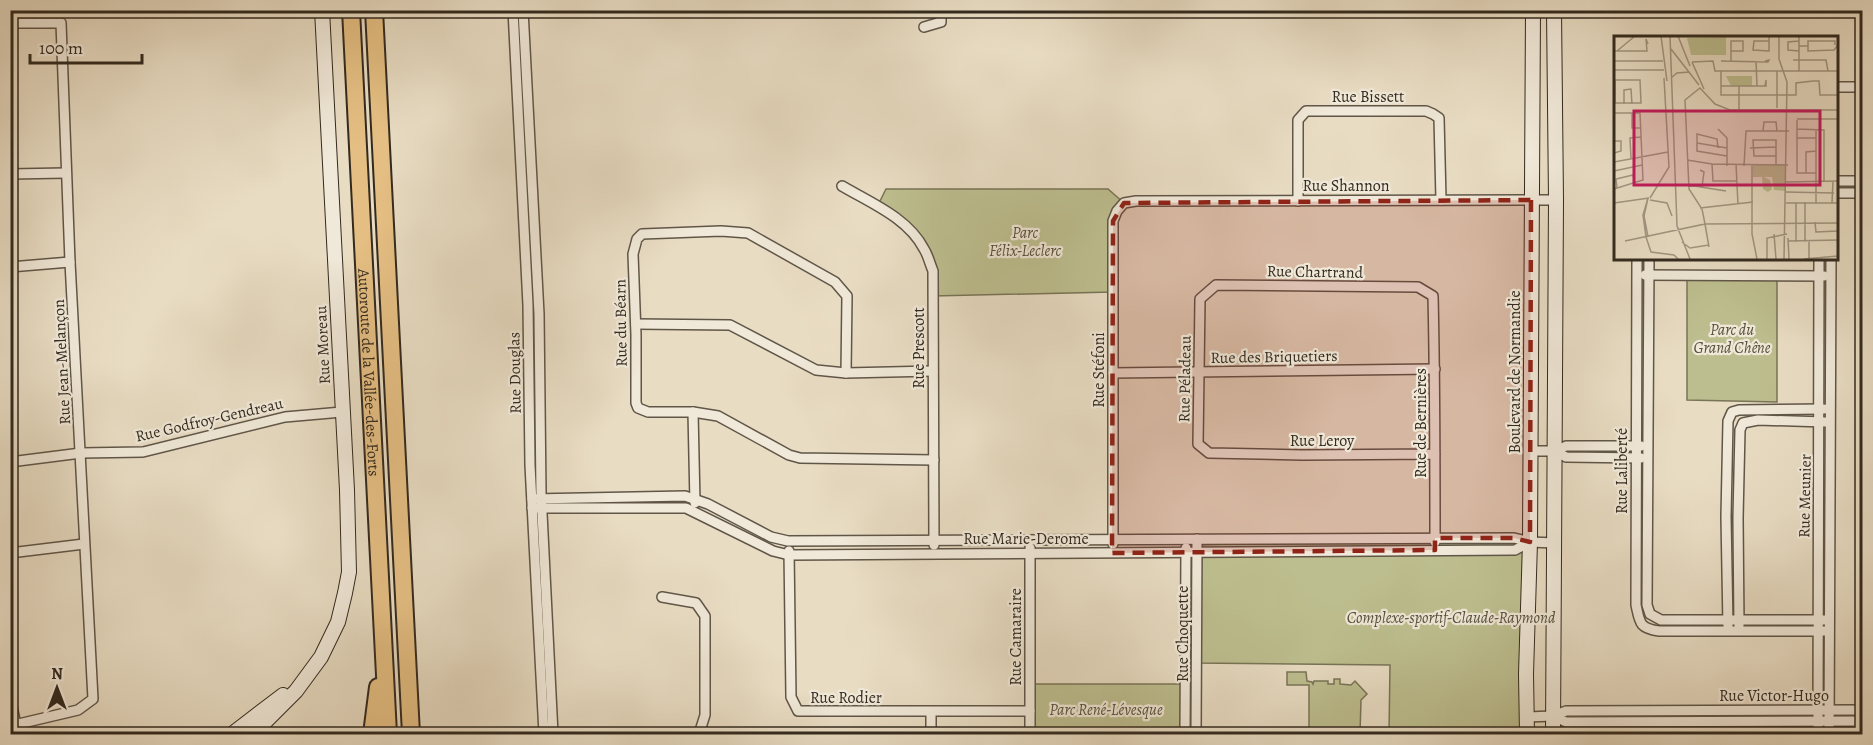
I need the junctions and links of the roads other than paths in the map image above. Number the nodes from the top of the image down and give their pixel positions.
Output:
1 (322, 10) edge
2 (351, 10) edge
3 (374, 10) edge
4 (513, 10) edge
5 (523, 10) edge
6 (941, 10) edge
7 (1533, 10) edge
8 (1554, 10) edge
9 (10, 23) edge
10 (924, 27) dead end
11 (1837, 87) edge
12 (1863, 87) edge
13 (66, 173) junction
14 (10, 174) edge
15 (1837, 181) edge
16 (1863, 181) edge
17 (842, 186) dead end
18 (1837, 193) edge
19 (1863, 193) edge
20 (1441, 200) junction
21 (1531, 200) junction
22 (1556, 200) junction
23 (1136, 201) joint
24 (1298, 201) junction
25 (1637, 260) edge
26 (1649, 260) edge
27 (1820, 260) edge
28 (1831, 260) edge
29 (70, 262) junction
30 (10, 267) edge
31 (1637, 275) junction
32 (1649, 275) junction
33 (1819, 276) junction
34 (1831, 276) junction
35 (1433, 296) joint
36 (1200, 299) joint
37 (1637, 317) junction
38 (1649, 318) junction
39 (636, 324) junction
40 (1435, 369) junction
41 (933, 371) junction
42 (1199, 372) junction
43 (846, 373) junction
44 (1113, 373) junction
45 (1819, 409) junction
46 (1831, 409) junction
47 (342, 412) junction
48 (693, 412) junction
49 (1732, 412) junction
50 (1820, 422) junction
51 (1831, 422) junction
52 (1743, 423) junction
53 (1637, 446) junction
54 (1648, 446) junction
55 (1530, 451) junction
56 (1555, 451) junction
57 (81, 453) junction
58 (1209, 453) joint
59 (1435, 454) junction
60 (1636, 458) junction
61 (1648, 458) junction
62 (934, 460) junction
63 (10, 462) edge
64 (695, 499) junction
65 (537, 503) junction
66 (696, 511) junction
67 (1726, 518) junction
68 (1738, 518) junction
69 (1435, 538) junction
70 (1186, 539) junction
71 (1197, 539) junction
72 (1030, 540) junction
73 (1113, 540) junction
74 (789, 541) junction
75 (934, 541) junction
76 (1530, 542) junction
77 (1555, 543) junction
78 (84, 544) junction
79 (1435, 550) junction
80 (1186, 552) junction
81 (1197, 552) junction
82 (10, 553) edge
83 (1030, 553) junction
84 (1112, 553) junction
85 (933, 554) junction
86 (789, 555) junction
87 (662, 597) dead end
88 (1650, 614) junction
89 (1739, 620) junction
90 (1818, 620) junction
91 (1829, 620) junction
92 (1641, 625) junction
93 (1728, 626) junction
94 (1740, 631) junction
95 (1817, 631) junction
96 (1828, 631) junction
97 (383, 647) junction
98 (312, 671) junction
99 (10, 698) edge
100 (1829, 710) junction
101 (1863, 710) edge
102 (1030, 711) junction
103 (1686, 711) junction
104 (931, 712) junction
105 (1553, 716) junction
106 (1818, 716) junction
107 (1527, 717) junction
108 (1829, 721) junction
109 (1863, 721) edge
110 (1686, 722) junction
111 (13, 725) edge
112 (1185, 732) edge
113 (1196, 732) edge
114 (232, 735) edge
115 (253, 735) edge
116 (372, 735) edge
117 (388, 735) edge
118 (411, 735) edge
119 (544, 735) edge
120 (553, 735) edge
121 (699, 735) edge
122 (931, 735) edge
123 (1030, 735) edge
124 (1527, 735) edge
125 (1553, 735) edge
126 (1818, 735) edge
127 (1829, 735) edge

1 - 47 street, Rue Moreau
2 - 97 highway, Autoroute de la Vallée-des-Forts
3 - 118 highway, Autoroute de la Vallée-des-Forts
4 - 65 street, Rue Douglas
5 - 65 street, Rue Douglas
6 - 10 street
7 - 21 street, Boulevard de Normandie
8 - 22 street
9 - 13 street, Rue Jean-Melançon
11 - 12 street
13 - 14 street
13 - 29 street, Rue Jean-Melançon
15 - 16 street
17 - 41 street, Rue Prescott
18 - 19 street
20 - 21 street, Rue Shannon
20 - 24 street, Rue Shannon
20 - 24 street, Rue Bissett
21 - 22 street, Rue Shannon
21 - 55 street, Boulevard de Normandie
22 - 56 street
23 - 24 street, Rue Shannon
23 - 44 street, Rue Stéfoni
25 - 31 street, Rue Laliberté
26 - 32 street, Rue Laliberté
27 - 33 street, Rue Meunier
28 - 34 street, Rue Meunier
29 - 30 street
29 - 57 street, Rue Jean-Melançon
31 - 32 street
31 - 37 street, Rue Laliberté
32 - 33 street
32 - 38 street, Rue Laliberté
33 - 34 street
33 - 45 street, Rue Meunier
34 - 46 street, Rue Meunier
35 - 36 street, Rue Chartrand
35 - 40 street, Rue de Bernières
36 - 42 street, Rue Péladeau
37 - 38 street
37 - 53 street, Rue Laliberté
38 - 54 street, Rue Laliberté
39 - 43 street
39 - 43 street, Rue du Béarn
39 - 48 street, Rue du Béarn
40 - 42 street, Rue des Briquetiers
40 - 59 street, Rue de Bernières
41 - 43 street
41 - 62 street, Rue Prescott
42 - 44 street, Rue des Briquetiers
42 - 58 street, Rue Péladeau
44 - 73 street, Rue Stéfoni
45 - 46 street
45 - 49 street
45 - 50 street, Rue Meunier
46 - 51 street, Rue Meunier
47 - 57 street, Rue Godfroy-Gendreau
47 - 98 street, Rue Moreau
48 - 62 street, Rue du Béarn
48 - 64 street
49 - 52 street
49 - 67 street
50 - 51 street
50 - 52 street
50 - 90 street, Rue Meunier
51 - 91 street, Rue Meunier
52 - 68 street
53 - 54 street
53 - 56 street
53 - 60 street, Rue Laliberté
54 - 61 street, Rue Laliberté
55 - 56 street
55 - 76 street, Boulevard de Normandie
56 - 60 street
56 - 77 street
57 - 63 street, Rue Godfroy-Gendreau
57 - 78 street, Rue Jean-Melançon
58 - 59 street, Rue Leroy
59 - 69 street, Rue de Bernières
60 - 61 street
60 - 92 street, Rue Laliberté
61 - 88 street, Rue Laliberté
62 - 75 street, Rue Prescott
64 - 65 street, Rue Marie-Derome
64 - 66 street
64 - 74 street, Rue Marie-Derome
65 - 66 street, Rue Marie-Derome
65 - 119 street, Rue Douglas
65 - 120 street, Rue Douglas
66 - 86 street, Rue Marie-Derome
67 - 68 street
67 - 93 street
68 - 89 street
69 - 71 street, Rue Marie-Derome
69 - 76 street, Rue Marie-Derome
69 - 79 street, Rue de Bernières
70 - 71 street, Rue Marie-Derome
70 - 73 street, Rue Marie-Derome
70 - 80 street, Rue Choquette
71 - 81 street, Rue Choquette
72 - 73 street, Rue Marie-Derome
72 - 75 street, Rue Marie-Derome
72 - 83 street, Rue Camaraire
73 - 84 street, Rue Stéfoni
74 - 75 street, Rue Marie-Derome
74 - 86 street, Rue Rodier
75 - 85 street, Rue Prescott
76 - 77 street, Rue Marie-Derome
76 - 79 street, Rue Marie-Derome
76 - 107 street, Boulevard de Normandie
77 - 105 street
78 - 82 street
78 - 111 street, Rue Jean-Melançon
79 - 81 street, Rue Marie-Derome
80 - 81 street, Rue Marie-Derome
80 - 84 street, Rue Marie-Derome
80 - 112 street, Rue Choquette
81 - 113 street, Rue Choquette
83 - 84 street, Rue Marie-Derome
83 - 85 street, Rue Marie-Derome
83 - 102 street, Rue Camaraire
85 - 86 street, Rue Marie-Derome
86 - 104 street, Rue Rodier
87 - 121 street
88 - 92 street
88 - 93 street
89 - 90 street
89 - 93 street
89 - 94 street
90 - 91 street
90 - 95 street, Rue Meunier
91 - 96 street, Rue Meunier
92 - 93 street
93 - 94 street
94 - 95 street
95 - 96 street
95 - 106 street, Rue Meunier
96 - 100 street, Rue Meunier
97 - 116 highway
97 - 117 highway, Autoroute de la Vallée-des-Forts
98 - 114 street, Rue Moreau
98 - 115 street, Rue Moreau
99 - 111 street
100 - 101 street, Rue Victor-Hugo
100 - 106 street, Rue Victor-Hugo
100 - 108 street, Rue Meunier
102 - 104 street, Rue Rodier
102 - 123 street, Rue Camaraire
103 - 105 street, Rue Victor-Hugo
103 - 106 street, Rue Victor-Hugo
103 - 110 street
104 - 122 street
105 - 107 street, Rue Victor-Hugo
105 - 110 street, Rue Victor-Hugo
105 - 125 street
106 - 108 street, Rue Victor-Hugo
106 - 110 street, Rue Victor-Hugo
106 - 126 street, Rue Meunier
107 - 124 street, Boulevard de Normandie
108 - 109 street, Rue Victor-Hugo
108 - 127 street, Rue Meunier
112 - 113 street, Rue Choquette

